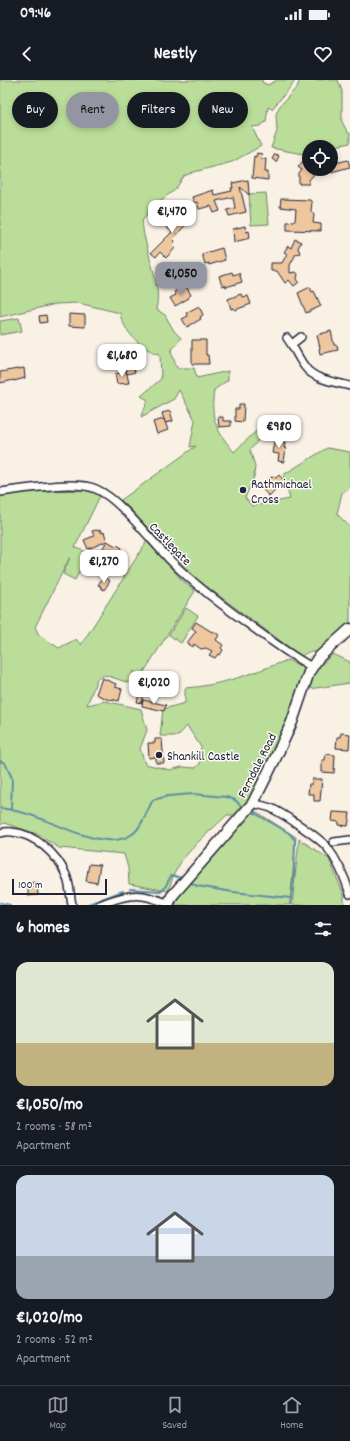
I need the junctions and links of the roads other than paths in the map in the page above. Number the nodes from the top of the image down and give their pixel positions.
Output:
1 (301, 337) dead end
2 (350, 386) edge
3 (0, 492) edge
4 (350, 629) edge
5 (312, 667) junction
6 (253, 803) junction
7 (0, 833) edge
8 (350, 840) edge
9 (334, 842) dead end
10 (350, 894) edge
11 (168, 904) edge
12 (72, 905) edge
13 (99, 905) edge

1 - 2 street
3 - 5 street, Castlegate
4 - 5 street, Ferndale Road
5 - 6 street, Ferndale Road
6 - 10 street
6 - 11 street, Ferndale Road
7 - 12 street
8 - 9 street
11 - 13 street

